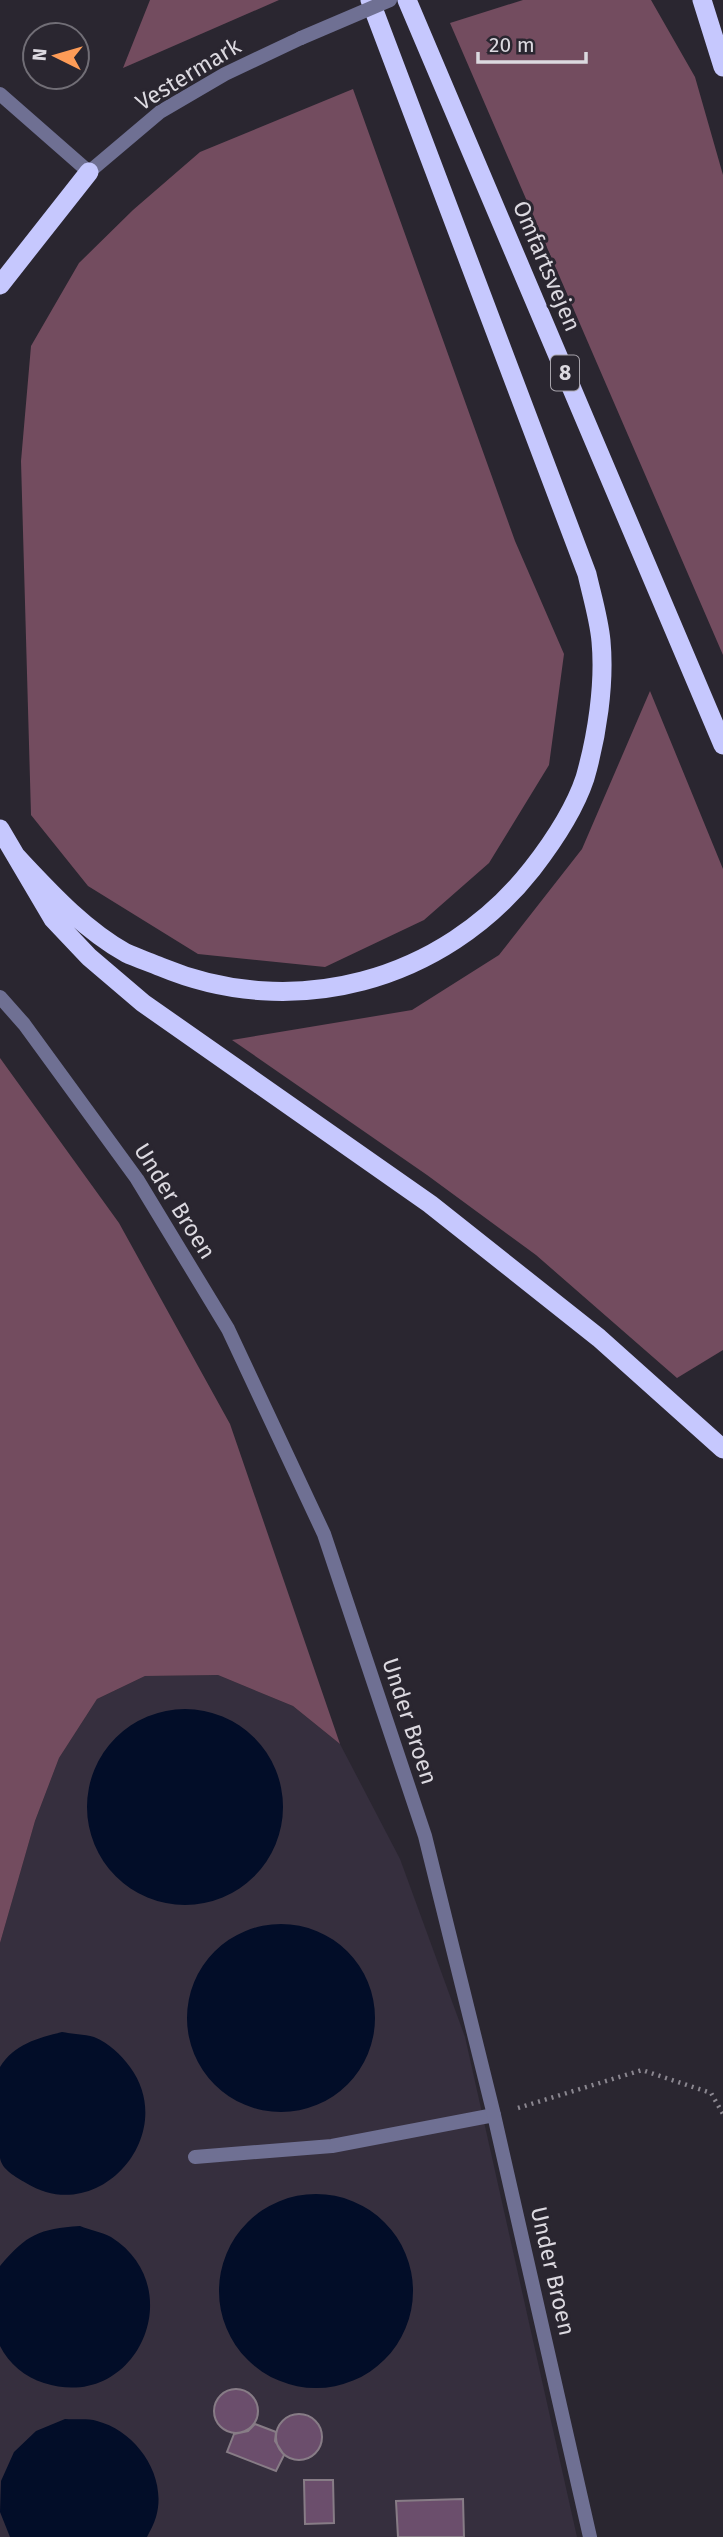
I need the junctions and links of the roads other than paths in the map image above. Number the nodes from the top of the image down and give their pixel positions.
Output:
1 (370, 0) edge
2 (390, 0) edge
3 (407, 0) edge
4 (702, 0) edge
5 (723, 67) edge
6 (0, 94) edge
7 (89, 172) junction
8 (0, 285) edge
9 (723, 745) edge
10 (0, 829) edge
11 (15, 855) junction
12 (0, 997) edge
13 (723, 1450) edge
14 (494, 2115) junction
15 (195, 2157) dead end
16 (590, 2537) edge

1 - 11 highway
2 - 7 street, Vestermark, bridge
3 - 9 highway, Omfartsvejen / 8
4 - 5 highway
6 - 7 street
7 - 8 highway
10 - 11 highway
11 - 13 highway
12 - 14 street, Under Broen
14 - 15 street
14 - 16 street, Under Broen

